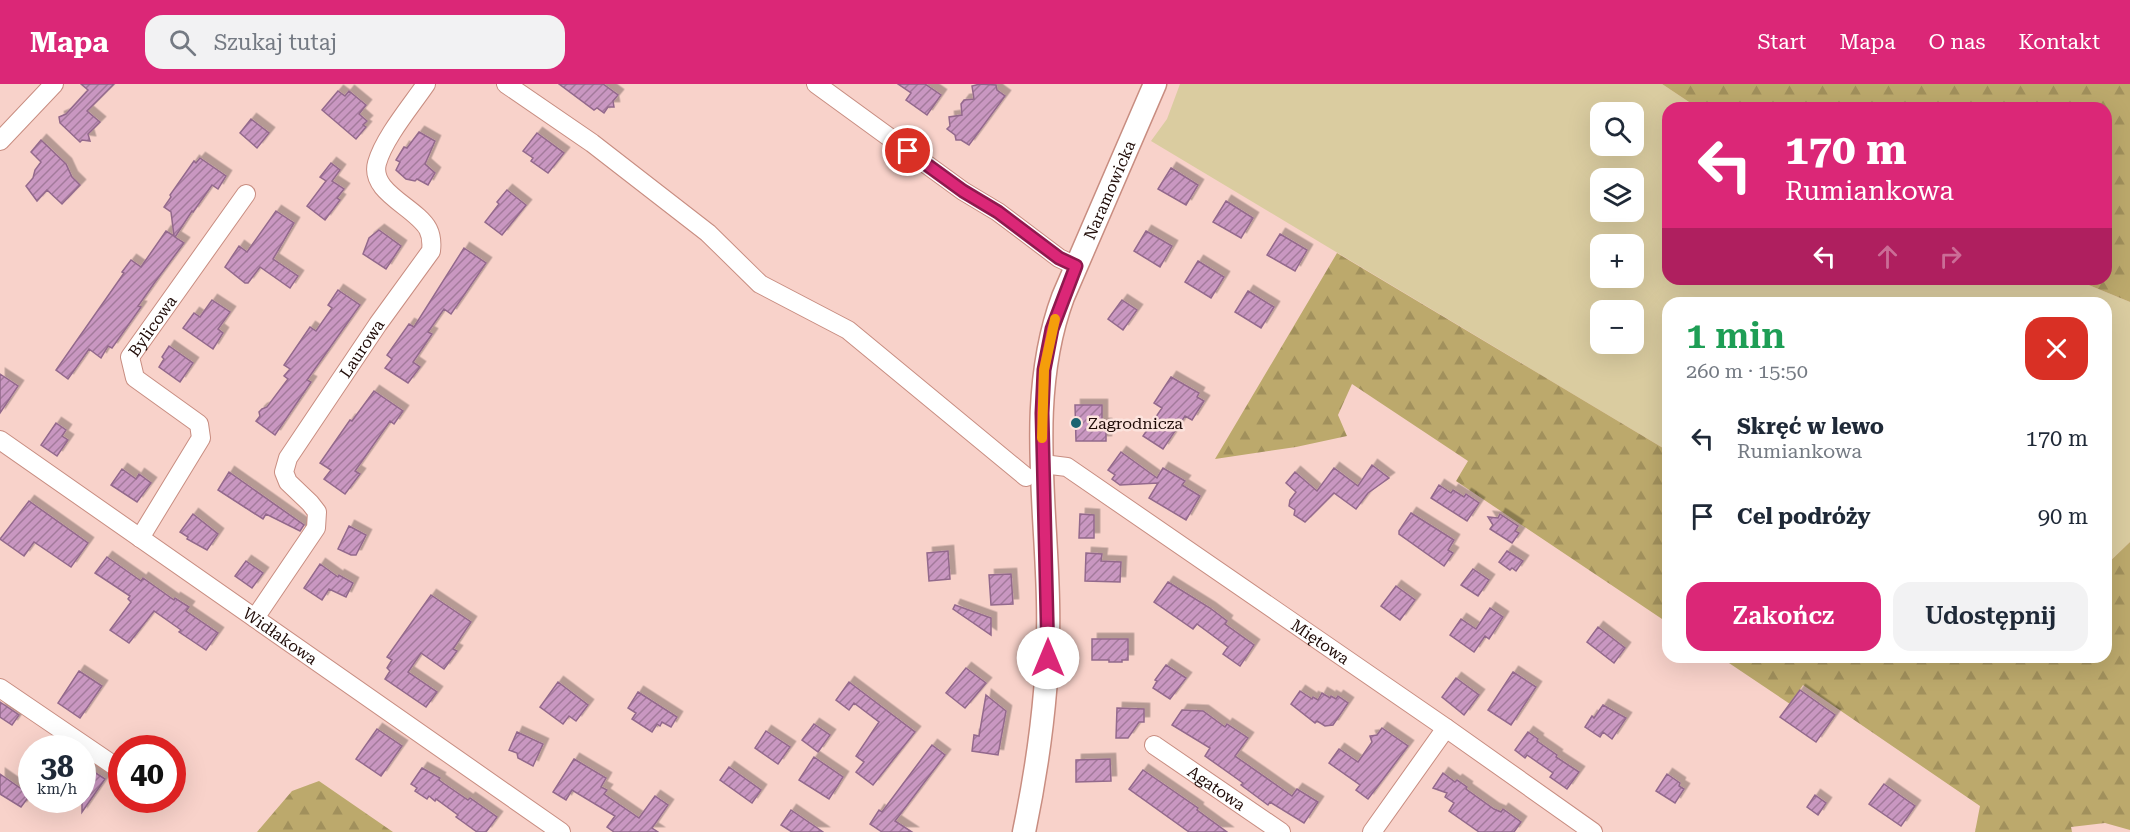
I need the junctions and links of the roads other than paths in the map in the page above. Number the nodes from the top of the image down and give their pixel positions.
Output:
1 (54, 84) edge
2 (426, 84) edge
3 (506, 84) edge
4 (816, 84) edge
5 (1155, 84) edge
6 (0, 141) edge
7 (246, 194) dead end
8 (1076, 266) junction
9 (0, 440) edge
10 (1035, 470) junction
11 (140, 538) junction
12 (255, 618) junction
13 (0, 688) edge
14 (1446, 728) junction
15 (1154, 745) dead end
16 (108, 761) edge
17 (561, 832) edge
18 (1024, 832) edge
19 (1281, 832) edge
20 (1372, 832) edge
21 (1593, 832) edge

1 - 6 street
2 - 12 street, Laurowa
3 - 10 street
4 - 8 street
5 - 8 street, Naramowicka
7 - 11 street, Bylicowa
8 - 10 street, Naramowicka
9 - 11 street, Widłakowa
10 - 14 street, Miętowa
10 - 18 street, Naramowicka
11 - 12 street, Widłakowa
12 - 17 street, Widłakowa
13 - 16 street
14 - 20 street
14 - 21 street, Miętowa
15 - 19 street, Agatowa

